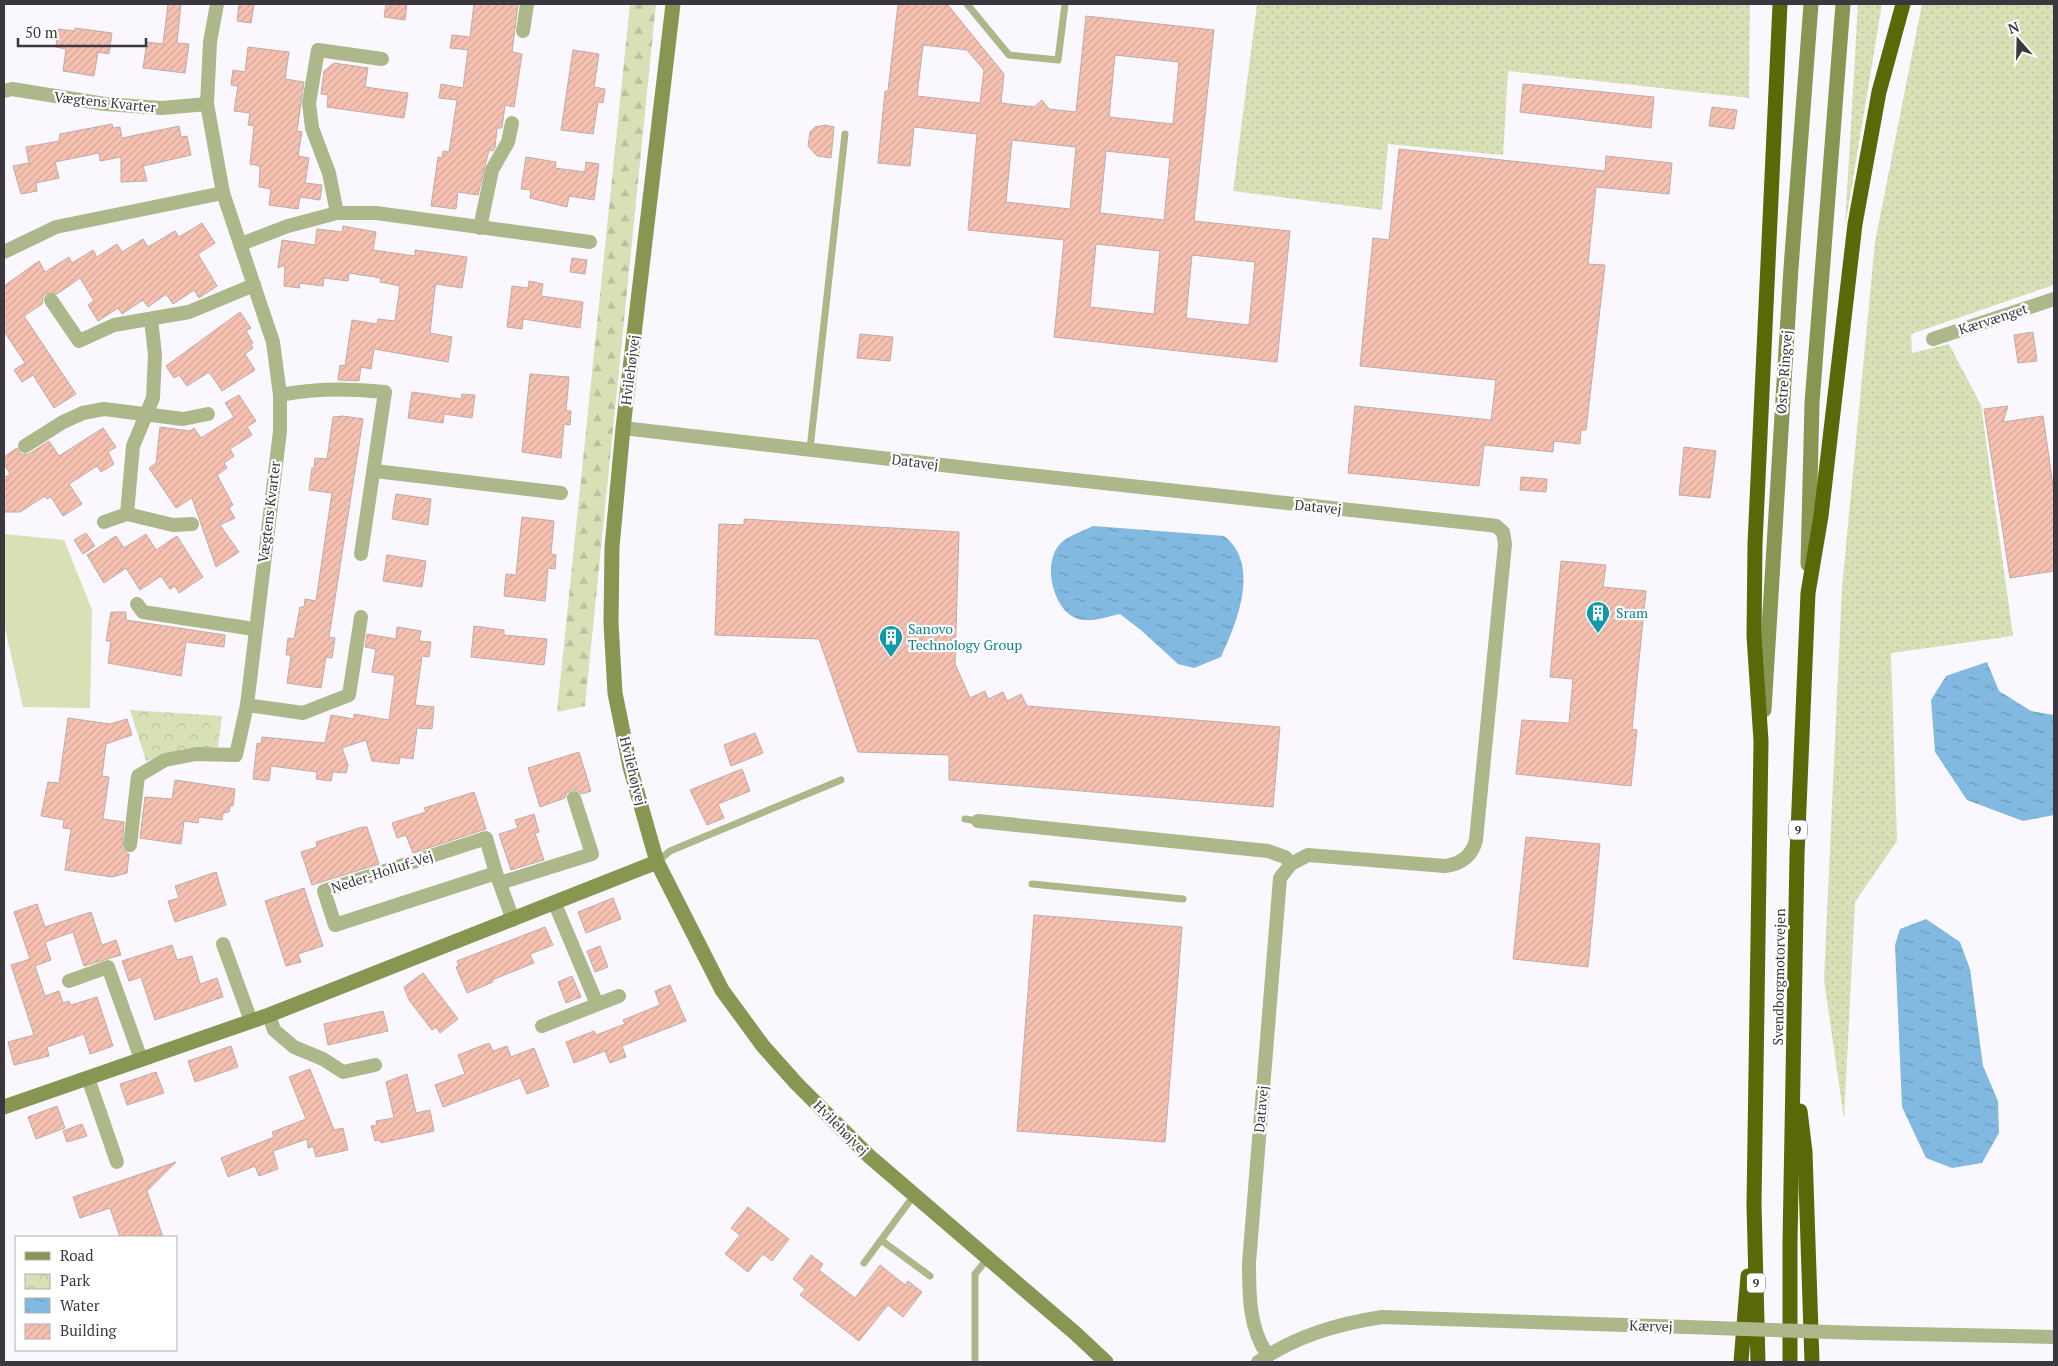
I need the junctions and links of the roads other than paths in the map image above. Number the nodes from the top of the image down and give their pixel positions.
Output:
1 (217, 4) edge
2 (527, 4) edge
3 (673, 4) edge
4 (967, 4) edge
5 (1065, 4) edge
6 (1780, 4) edge
7 (1811, 4) edge
8 (1843, 4) edge
9 (1903, 4) edge
10 (523, 31) dead end
11 (382, 59) dead end
12 (4, 90) edge
13 (207, 104) junction
14 (512, 124) dead end
15 (845, 134) dead end
16 (223, 193) junction
17 (337, 212) junction
18 (480, 228) junction
19 (590, 242) dead end
20 (241, 244) junction
21 (4, 252) edge
22 (254, 284) junction
23 (2054, 299) edge
24 (51, 300) dead end
25 (151, 319) junction
26 (1932, 339) dead end
27 (280, 395) junction
28 (208, 414) dead end
29 (147, 415) junction
30 (623, 428) junction
31 (25, 446) dead end
32 (810, 449) junction
33 (375, 471) junction
34 (562, 493) dead end
35 (127, 514) junction
36 (104, 522) dead end
37 (192, 524) dead end
38 (361, 554) dead end
39 (1808, 593) junction
40 (138, 604) dead end
41 (361, 617) dead end
42 (254, 629) junction
43 (247, 705) junction
44 (1761, 741) junction
45 (841, 780) dead end
46 (574, 798) dead end
47 (972, 820) dead end
48 (130, 844) dead end
49 (657, 862) junction
50 (1291, 864) junction
51 (498, 878) junction
52 (1032, 884) dead end
53 (1183, 899) dead end
54 (555, 904) junction
55 (512, 920) junction
56 (223, 944) dead end
57 (69, 981) dead end
58 (619, 996) dead end
59 (597, 1004) junction
60 (269, 1015) junction
61 (252, 1021) junction
62 (542, 1026) dead end
63 (141, 1059) junction
64 (375, 1065) dead end
65 (1795, 1068) junction
66 (88, 1078) junction
67 (4, 1107) edge
68 (117, 1162) dead end
69 (915, 1194) junction
70 (1754, 1204) junction
71 (881, 1240) junction
72 (987, 1259) junction
73 (864, 1263) dead end
74 (930, 1276) dead end
75 (2054, 1337) edge
76 (1263, 1359) edge
77 (975, 1362) edge
78 (1106, 1362) edge
79 (1741, 1362) edge
80 (1758, 1362) edge
81 (1790, 1362) edge
82 (1812, 1362) edge

1 - 13 street, Vægtens Kvarter
2 - 10 street
3 - 30 street, Hvilehøjvej
4 - 5 lane
6 - 44 highway, Svendborgmotorvejen
7 - 44 street, Østre Ringvej
8 - 39 street
9 - 39 highway, Svendborgmotorvejen
11 - 17 street
12 - 13 street, Vægtens Kvarter
13 - 16 street, Vægtens Kvarter
14 - 18 street
15 - 32 lane
16 - 20 street, Vægtens Kvarter
16 - 21 street
17 - 18 street
17 - 20 street
18 - 19 street
20 - 22 street, Vægtens Kvarter
22 - 25 street
22 - 27 street, Vægtens Kvarter
23 - 26 street, Kærvænget
24 - 25 street
25 - 29 street
27 - 33 street
27 - 42 street, Vægtens Kvarter
28 - 29 street
29 - 31 street
29 - 35 street
30 - 32 street, Datavej
30 - 49 street, Hvilehøjvej
32 - 50 street, Datavej
33 - 34 street
33 - 38 street
35 - 36 street
35 - 37 street
39 - 65 highway, Svendborgmotorvejen / 9
40 - 42 street
41 - 43 street
42 - 43 street, Vægtens Kvarter
43 - 48 street, Vægtens Kvarter
44 - 70 highway, Svendborgmotorvejen / 9
45 - 49 lane
46 - 51 street, Neder-Holluf-Vej
47 - 50 street
49 - 54 street
49 - 69 street, Hvilehøjvej
50 - 76 street, Datavej
51 - 51 street, Neder-Holluf-Vej
51 - 55 street, Neder-Holluf-Vej
52 - 53 lane
54 - 55 street
54 - 59 street
55 - 60 street
56 - 61 street
57 - 63 street
58 - 59 street
59 - 62 street
60 - 61 street
60 - 64 street
61 - 63 street
63 - 66 street
65 - 81 highway, Svendborgmotorvejen / 9
65 - 82 highway
66 - 67 street
66 - 68 street
69 - 71 lane
69 - 72 street, Hvilehøjvej
70 - 79 highway
70 - 80 highway, Svendborgmotorvejen / 9
71 - 73 lane
71 - 74 lane
72 - 77 lane
72 - 78 street, Hvilehøjvej
75 - 76 street, Kærvej, bridge

